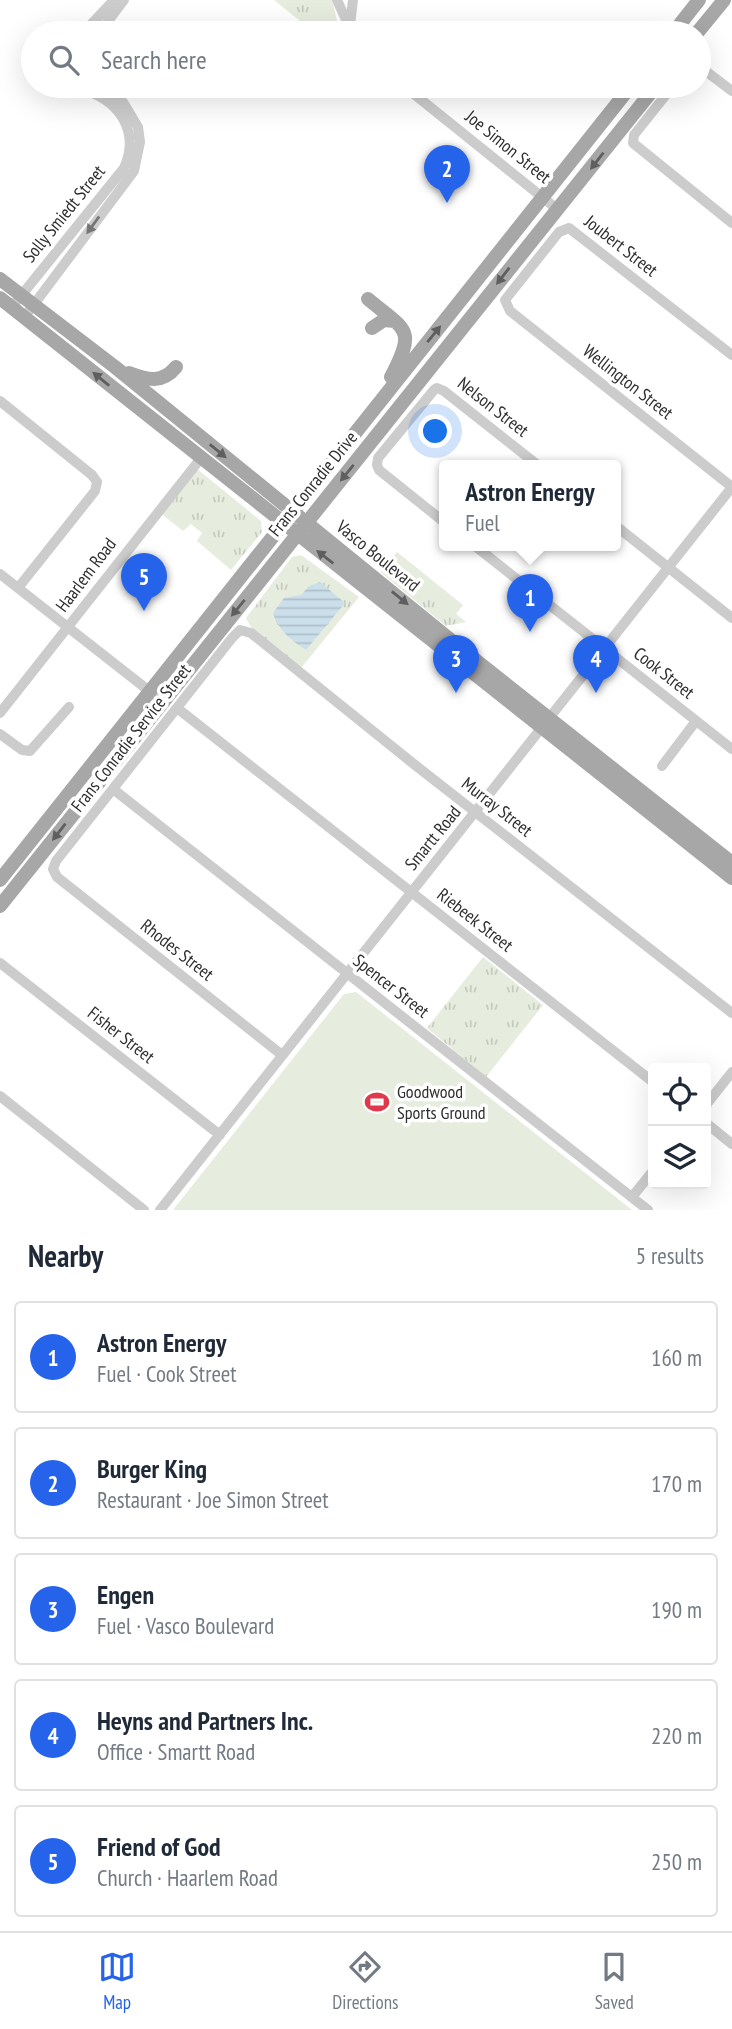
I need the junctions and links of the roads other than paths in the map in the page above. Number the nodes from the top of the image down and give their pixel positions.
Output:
1 (114, 0) edge
2 (124, 0) edge
3 (337, 0) edge
4 (346, 0) edge
5 (352, 0) edge
6 (699, 0) edge
7 (723, 0) edge
8 (94, 21) edge
9 (108, 21) edge
10 (346, 21) edge
11 (349, 21) edge
12 (351, 21) edge
13 (682, 21) edge
14 (706, 21) edge
15 (711, 75) edge
16 (732, 92) edge
17 (101, 98) edge
18 (118, 98) edge
19 (419, 98) edge
20 (621, 98) edge
21 (646, 98) edge
22 (663, 98) edge
23 (543, 197) junction
24 (557, 209) junction
25 (732, 223) edge
26 (0, 279) edge
27 (368, 299) dead end
28 (11, 300) edge
29 (505, 303) joint
30 (29, 311) junction
31 (395, 321) junction
32 (372, 328) dead end
33 (732, 355) edge
34 (115, 367) junction
35 (176, 367) dead end
36 (0, 401) edge
37 (376, 406) junction
38 (201, 458) junction
39 (531, 460) edge
40 (732, 487) edge
41 (293, 511) junction
42 (439, 518) edge
43 (307, 522) junction
44 (283, 523) junction
45 (621, 530) edge
46 (297, 534) junction
47 (481, 551) edge
48 (668, 568) junction
49 (0, 574) edge
50 (18, 588) junction
51 (732, 618) edge
52 (68, 627) junction
53 (240, 630) joint
54 (605, 649) junction
55 (149, 692) junction
56 (162, 701) junction
57 (69, 707) dead end
58 (177, 708) junction
59 (0, 713) edge
60 (696, 721) junction
61 (545, 723) junction
62 (0, 734) edge
63 (732, 750) edge
64 (662, 766) dead end
65 (113, 789) junction
66 (476, 812) junction
67 (732, 863) edge
68 (53, 869) joint
69 (732, 878) edge
70 (0, 880) edge
71 (412, 892) junction
72 (0, 906) edge
73 (0, 963) edge
74 (347, 974) junction
75 (732, 1013) edge
76 (282, 1055) junction
77 (732, 1072) edge
78 (648, 1078) edge
79 (0, 1096) edge
80 (711, 1099) edge
81 (710, 1126) edge
82 (220, 1135) junction
83 (732, 1144) edge
84 (648, 1177) edge
85 (632, 1197) junction
86 (144, 1210) edge
87 (160, 1210) edge
88 (649, 1210) edge

1 - 8 street
2 - 9 street
3 - 10 street
4 - 11 street
5 - 12 street
6 - 13 main road
7 - 14 main road
15 - 16 street
17 - 28 street, Solly Smiedt Street
18 -> 30 street, Solly Smiedt Street
19 - 23 street, Joe Simon Street
20 - 23 main road, Frans Conradie Drive
21 -> 24 main road, Frans Conradie Drive
22 - 25 street
23 - 24 street, Joe Simon Street
37 -> 23 main road, Frans Conradie Drive
24 -> 43 main road, Frans Conradie Drive
26 - 28 main road, Vasco Boulevard
27 - 31 main road
28 - 30 main road, Vasco Boulevard
29 - 33 street, Joubert Street
29 - 40 street, Wellington Street
30 - 34 main road, Vasco Boulevard
38 -> 30 main road, Vasco Boulevard
31 - 32 main road
31 - 37 main road
34 - 35 main road
34 -> 41 main road, Vasco Boulevard
36 - 50 street
37 - 41 main road, Frans Conradie Drive
38 - 44 main road, Vasco Boulevard
38 - 52 street, Haarlem Road
39 - 42 street, Nelson Street
40 - 48 street, Smartt Road
41 - 43 main road, Vasco Boulevard
41 - 44 main road, Frans Conradie Drive
43 - 46 main road, Frans Conradie Drive
43 -> 61 main road, Vasco Boulevard
44 - 46 main road, Vasco Boulevard
44 - 55 main road, Frans Conradie Drive
45 - 48 street
46 -> 56 main road, Frans Conradie Drive
61 -> 46 main road, Vasco Boulevard
47 - 54 street, Cook Street
48 - 51 street
48 - 54 street, Smartt Road
49 - 50 street
50 - 52 street
52 - 55 street
52 - 59 street, Haarlem Road
53 - 58 street, Frans Conradie Service Street
53 - 66 street, Murray Street
54 - 60 street, Cook Street
54 - 61 street, Smartt Road
55 - 56 street
55 - 70 main road, Frans Conradie Drive
56 -> 72 main road, Frans Conradie Drive
57 - 62 street
58 - 65 street, Frans Conradie Service Street
58 - 71 street, Riebeek Street
60 - 63 street, Cook Street
60 - 64 street
61 - 66 street, Smartt Road
61 - 67 main road, Vasco Boulevard
61 - 69 main road, Vasco Boulevard
65 - 68 street, Frans Conradie Service Street
65 - 74 street, Spencer Street
66 - 71 street, Smartt Road
66 - 75 street, Murray Street
68 - 76 street, Rhodes Street
71 - 74 street, Smartt Road
71 - 78 street, Riebeek Street
73 - 82 street, Fisher Street
74 - 76 street, Smartt Road
74 - 85 street, Spencer Street
76 - 82 street, Smartt Road
77 - 80 street
79 - 86 street
81 - 83 street
82 - 87 street, Smartt Road
84 - 85 street
85 - 88 street, Spencer Street

